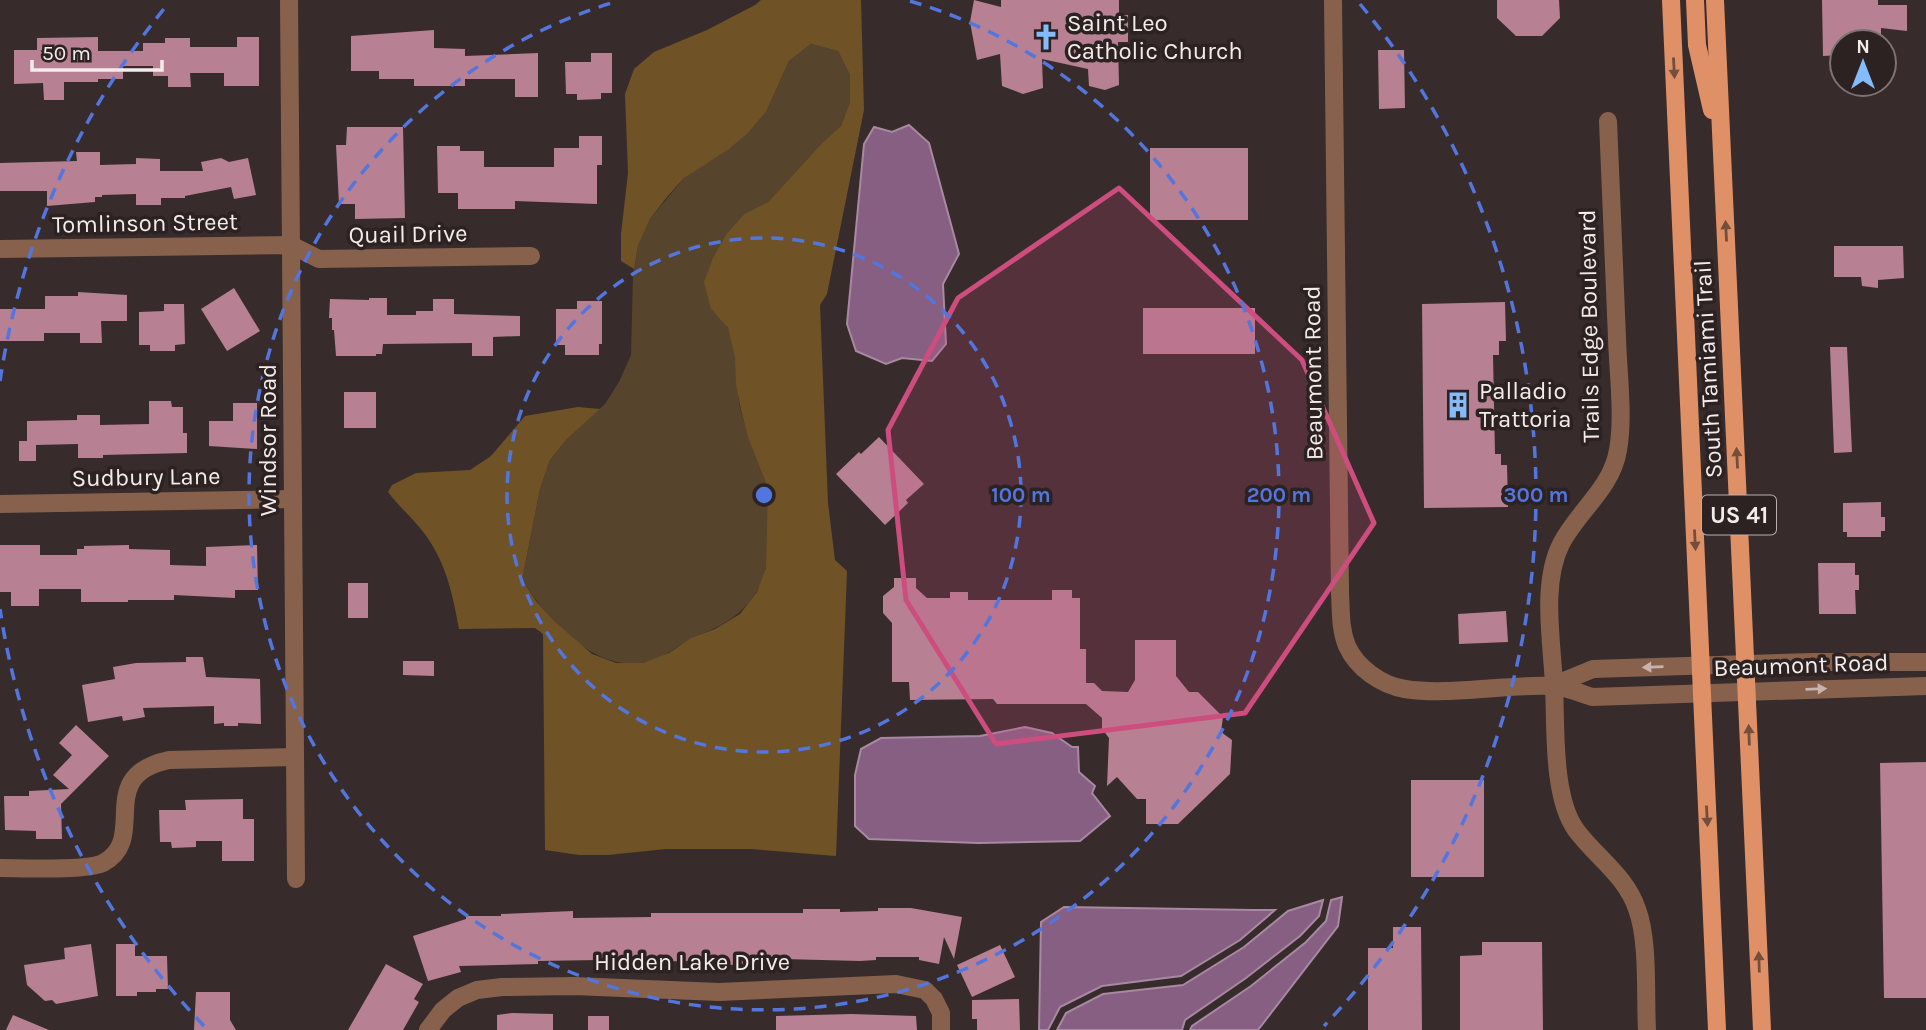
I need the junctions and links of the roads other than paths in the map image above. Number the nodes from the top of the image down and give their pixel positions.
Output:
1 (289, 0) edge
2 (1333, 0) edge
3 (1671, 0) edge
4 (1695, 0) edge
5 (1715, 0) edge
6 (1608, 121) dead end
7 (1723, 155) junction
8 (290, 245) junction
9 (0, 249) edge
10 (531, 257) dead end
11 (293, 499) junction
12 (0, 504) edge
13 (1926, 662) edge
14 (1746, 663) junction
15 (1701, 665) junction
16 (1554, 685) junction
17 (1926, 686) edge
18 (1747, 692) junction
19 (1702, 693) junction
20 (294, 757) junction
21 (0, 869) edge
22 (296, 879) dead end
23 (428, 1030) edge
24 (941, 1030) edge
25 (1647, 1030) edge
26 (1717, 1030) edge
27 (1762, 1030) edge

1 - 8 street, Windsor Road
2 - 16 street, Beaumont Road
3 -> 15 main road, South Tamiami Trail / US 41
4 - 7 main road
5 - 7 main road, South Tamiami Trail / US 41
6 - 16 street, Trails Edge Boulevard
14 -> 7 main road, South Tamiami Trail / US 41
8 - 9 street, Tomlinson Street
8 - 10 street, Quail Drive
8 - 11 street, Windsor Road
11 - 12 street, Sudbury Lane
11 - 20 street, Windsor Road
13 - 14 street, Beaumont Road
14 - 15 street, Beaumont Road
14 - 18 main road, South Tamiami Trail / US 41
15 -> 16 street, Beaumont Road
15 - 19 main road, South Tamiami Trail / US 41
16 - 19 street, Beaumont Road
16 - 25 street, Trails Edge Boulevard
18 -> 17 street, Beaumont Road
18 - 19 street, Beaumont Road
27 -> 18 main road, South Tamiami Trail / US 41
19 -> 26 main road, South Tamiami Trail / US 41
20 - 21 street
20 - 22 street, Windsor Road
23 - 24 street, Hidden Lake Drive

